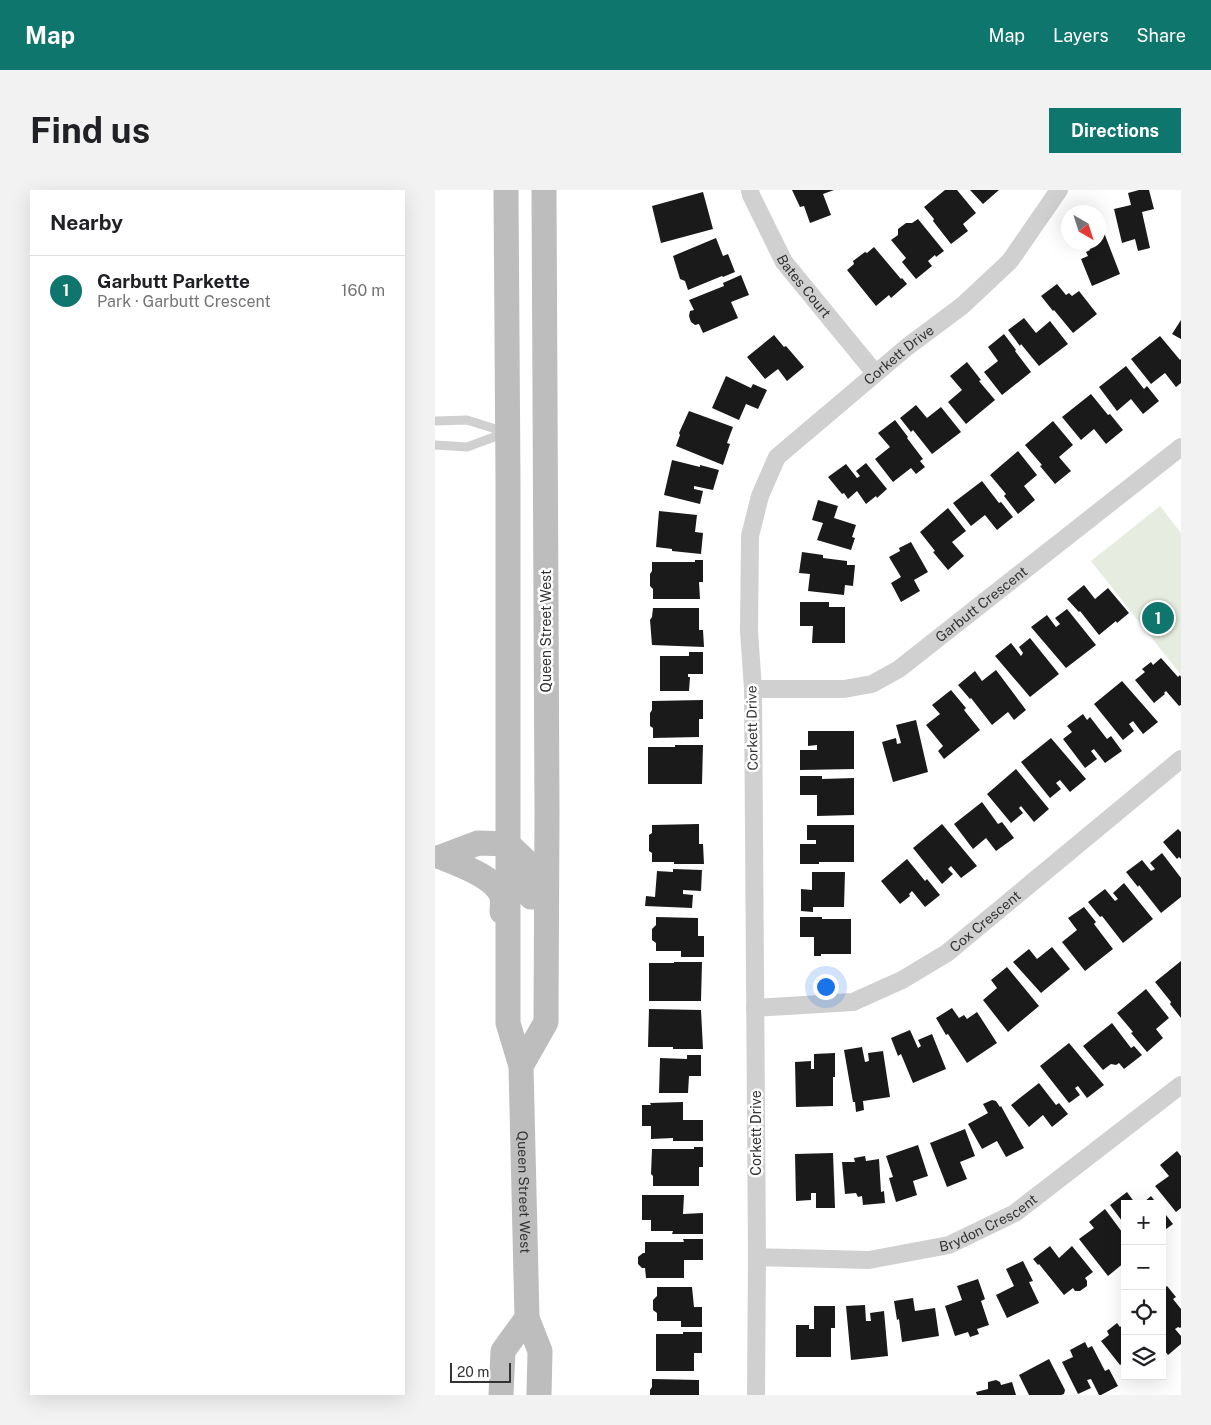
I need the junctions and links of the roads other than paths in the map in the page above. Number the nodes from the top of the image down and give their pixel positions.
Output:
1 (506, 190) edge
2 (543, 190) edge
3 (751, 190) edge
4 (1059, 190) edge
5 (875, 373) junction
6 (435, 421) edge
7 (545, 432) junction
8 (507, 433) junction
9 (435, 445) edge
10 (1181, 447) edge
11 (753, 689) junction
12 (1181, 759) edge
13 (508, 844) junction
14 (438, 857) edge
15 (508, 970) junction
16 (755, 1008) junction
17 (546, 1022) junction
18 (521, 1066) junction
19 (1181, 1085) edge
20 (757, 1257) junction
21 (527, 1318) junction
22 (501, 1395) edge
23 (539, 1395) edge
24 (756, 1395) edge

1 - 8 main road, Queen Street West
2 - 7 main road, Queen Street West
3 - 5 street, Bates Court
4 - 5 street, Corkett Drive
5 - 11 street, Corkett Drive
6 - 8 lane
7 - 8 main road
7 - 17 main road, Queen Street West
8 - 9 lane
8 - 13 main road, Queen Street West
10 - 11 street, Garbutt Crescent
11 - 16 street, Corkett Drive
12 - 16 street, Cox Crescent
13 - 14 main road
13 - 15 main road, Queen Street West
13 - 17 main road
14 - 15 main road
15 - 18 main road, Queen Street West
16 - 20 street, Corkett Drive
17 - 18 main road, Queen Street West
18 - 21 main road, Queen Street West
19 - 20 street, Brydon Crescent
20 - 24 street, Corkett Drive
21 - 22 main road
21 - 23 main road, Queen Street West

